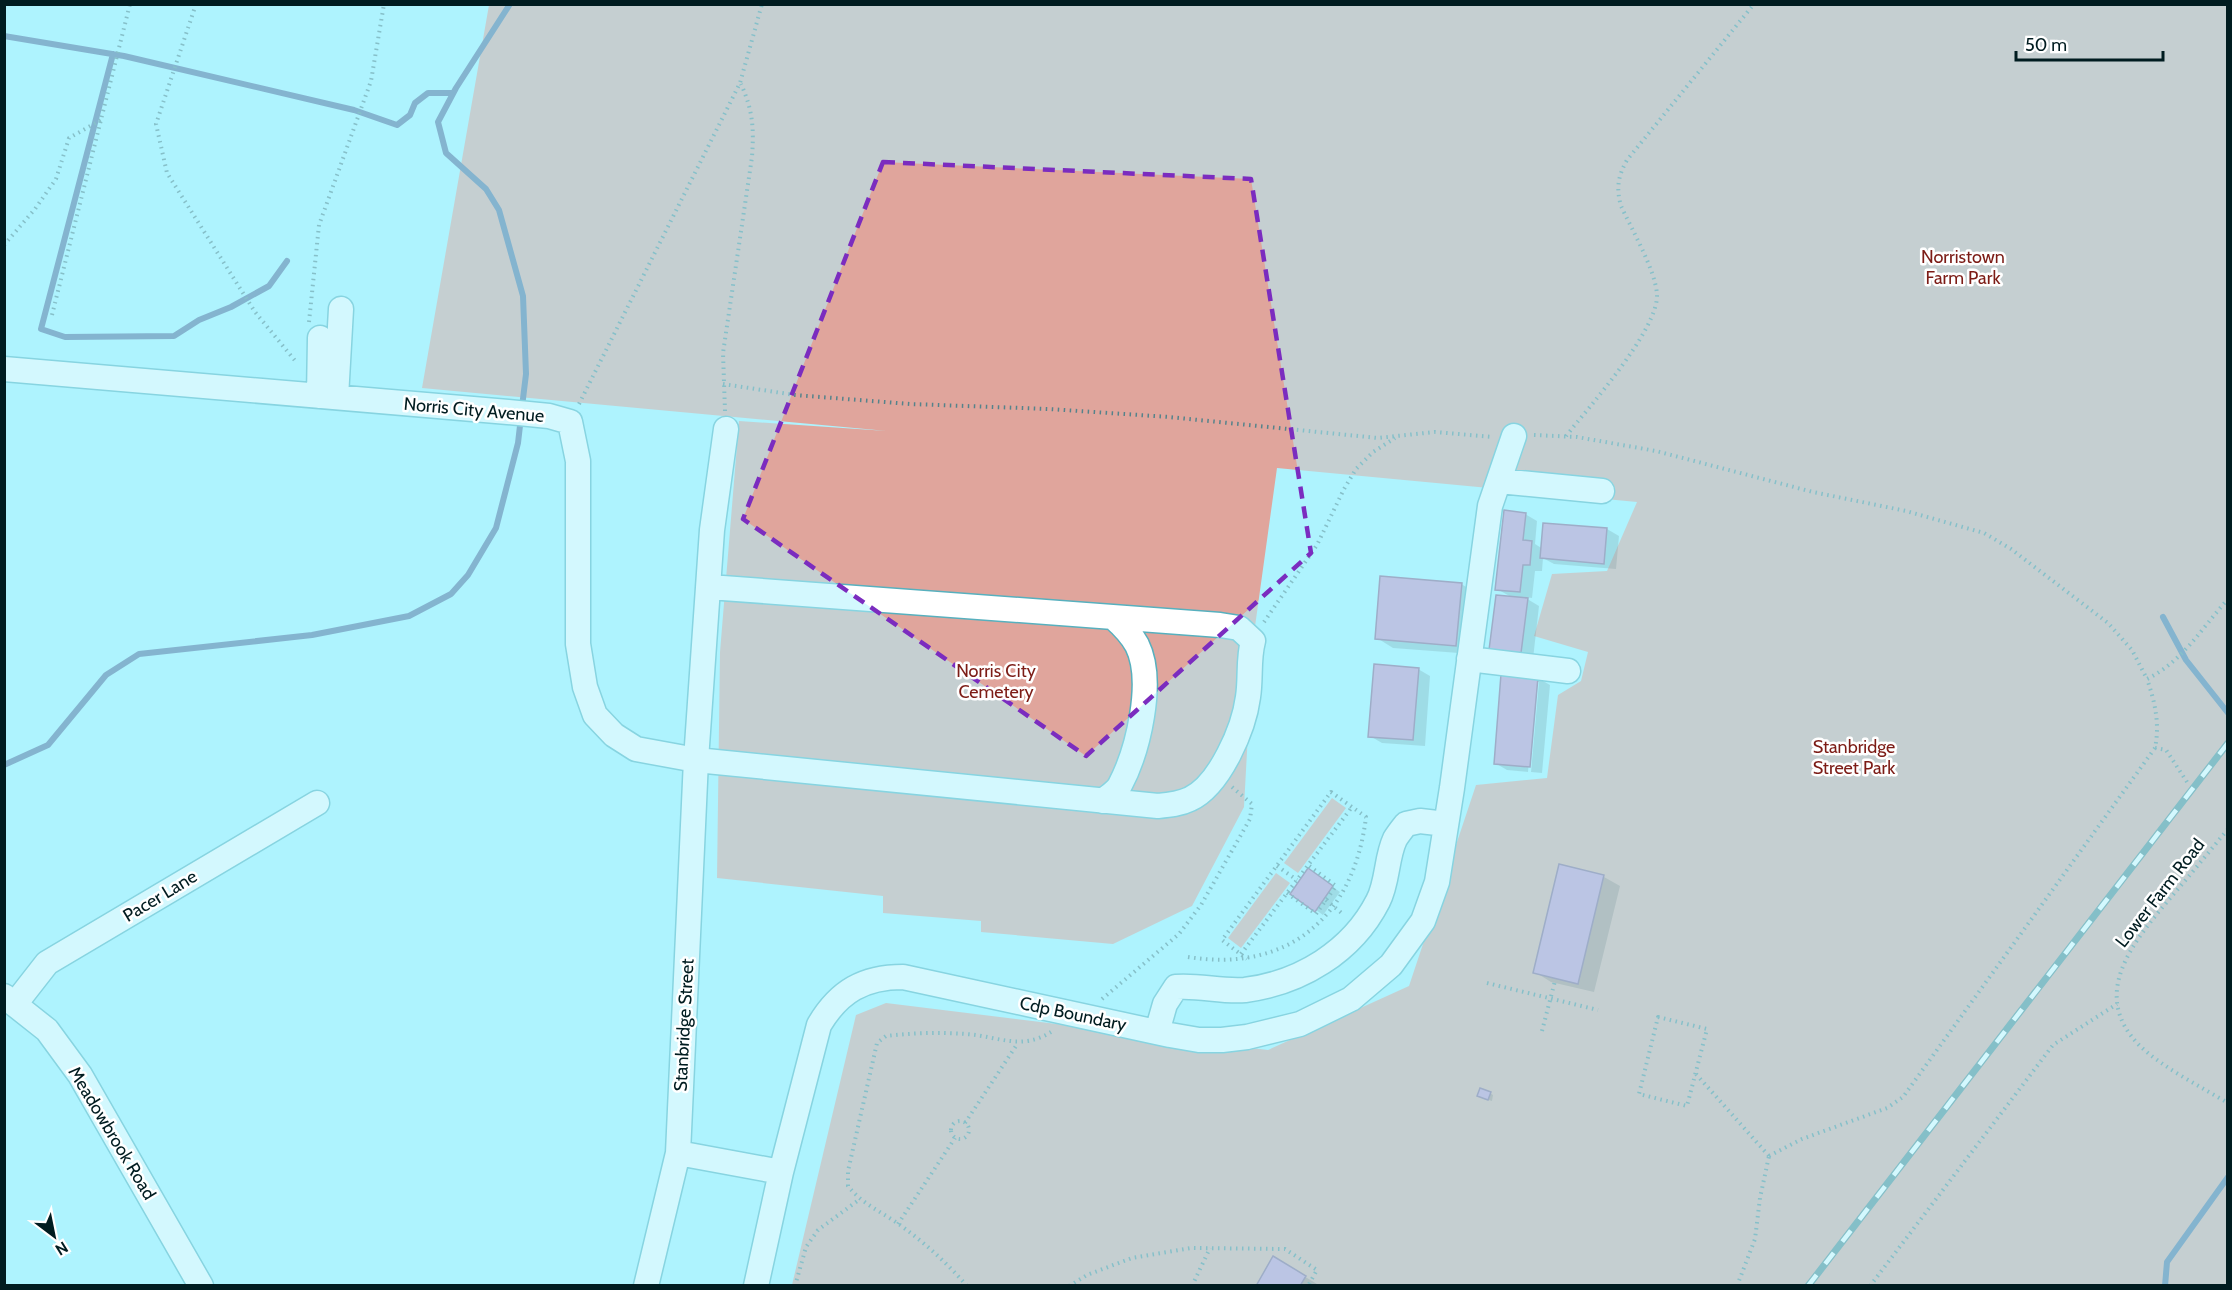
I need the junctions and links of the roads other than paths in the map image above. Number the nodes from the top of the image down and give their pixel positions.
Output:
1 (341, 309) dead end
2 (314, 331) road end
3 (4, 369) edge
4 (328, 397) junction
5 (726, 429) dead end
6 (1514, 436) dead end
7 (1499, 481) junction
8 (1602, 491) dead end
9 (709, 587) junction
10 (1113, 617) junction
11 (1469, 659) junction
12 (1568, 671) dead end
13 (696, 760) junction
14 (1103, 801) junction
15 (317, 803) dead end
16 (1446, 824) junction
17 (10, 1000) edge
18 (1157, 1032) junction
19 (678, 1153) junction
20 (781, 1172) junction
21 (201, 1286) edge
22 (646, 1286) edge
23 (756, 1286) edge

1 - 4 street
2 - 4 street
3 - 4 street, Norris City Avenue
4 - 13 street, Norris City Avenue
5 - 9 street, Stanbridge Street
6 - 7 street, Cdp Boundary
7 - 8 street
7 - 11 street, Cdp Boundary
9 - 10 street
9 - 13 street, Stanbridge Street
10 - 14 street
10 - 14 street, Norris City Avenue
11 - 12 street
11 - 16 street, Cdp Boundary
13 - 14 street, Norris City Avenue
13 - 19 street, Stanbridge Street
15 - 17 street, Pacer Lane
16 - 18 street
16 - 18 street, Cdp Boundary
17 - 21 street, Meadowbrook Road
18 - 20 street, Cdp Boundary
19 - 20 street
19 - 22 street, Stanbridge Street
20 - 23 street, Cdp Boundary

